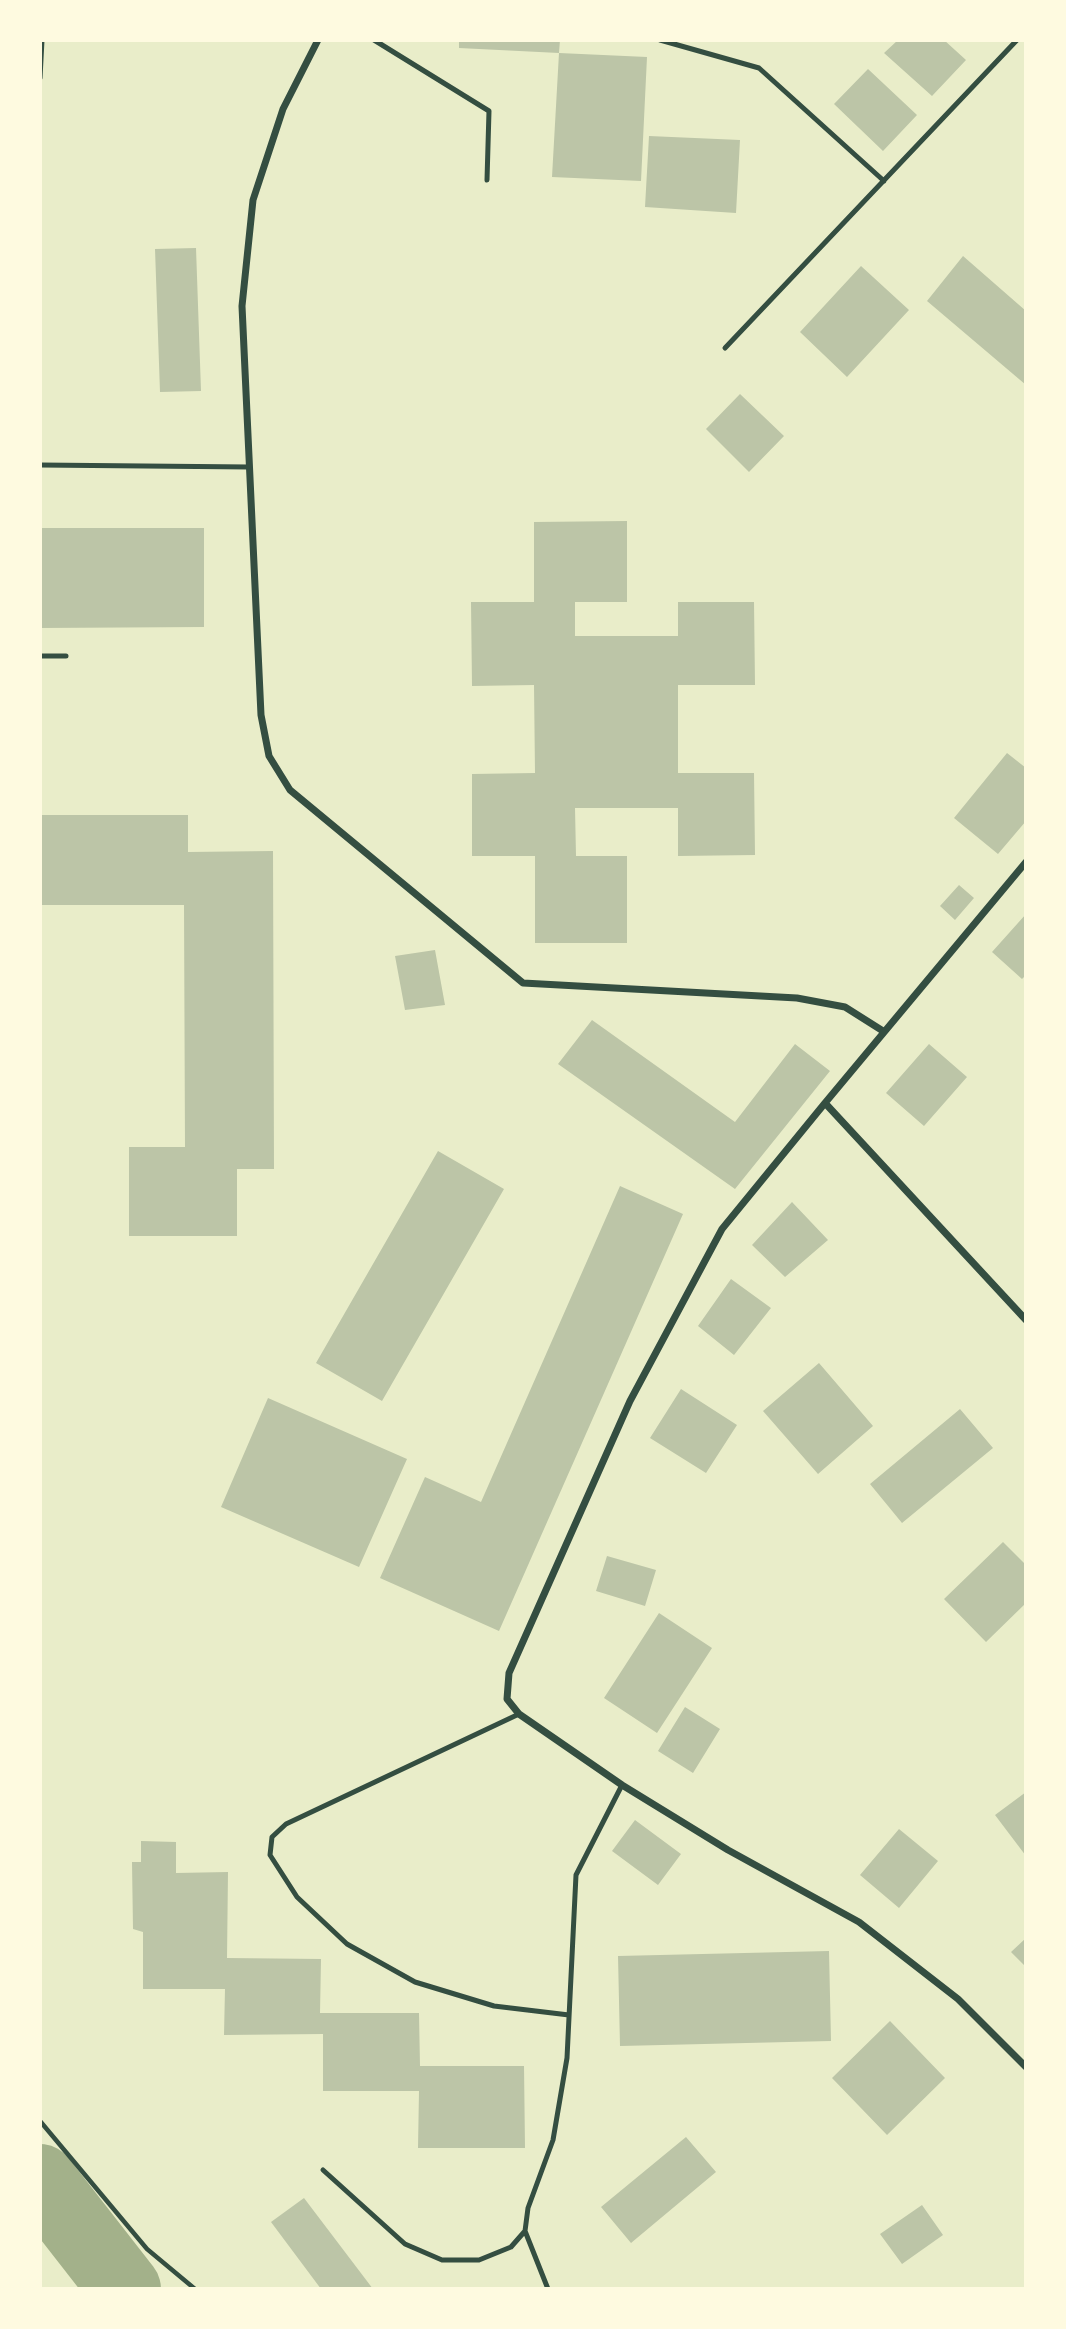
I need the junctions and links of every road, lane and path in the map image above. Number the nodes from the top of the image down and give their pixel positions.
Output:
1 (42, 40) edge
2 (318, 40) edge
3 (374, 40) edge
4 (660, 40) edge
5 (1017, 40) edge
6 (40, 78) edge
7 (487, 180) dead end
8 (884, 181) junction
9 (725, 348) dead end
10 (40, 465) edge
11 (250, 467) junction
12 (40, 656) edge
13 (66, 656) dead end
14 (1026, 862) edge
15 (883, 1031) junction
16 (825, 1103) junction
17 (1026, 1320) edge
18 (519, 1714) junction
19 (622, 1785) junction
20 (569, 2015) junction
21 (1026, 2067) edge
22 (40, 2121) edge
23 (323, 2170) dead end
24 (525, 2231) junction
25 (195, 2289) edge
26 (548, 2289) edge

1 - 6 lane
2 - 11 street
3 - 7 lane
4 - 8 lane
5 - 8 lane
8 - 9 lane
10 - 11 lane
11 - 15 street
12 - 13 lane
14 - 15 street
15 - 16 street
16 - 17 street
16 - 18 street
18 - 19 street
18 - 20 lane
19 - 20 lane
19 - 21 street
20 - 24 lane
22 - 25 path
23 - 24 lane
24 - 26 lane

